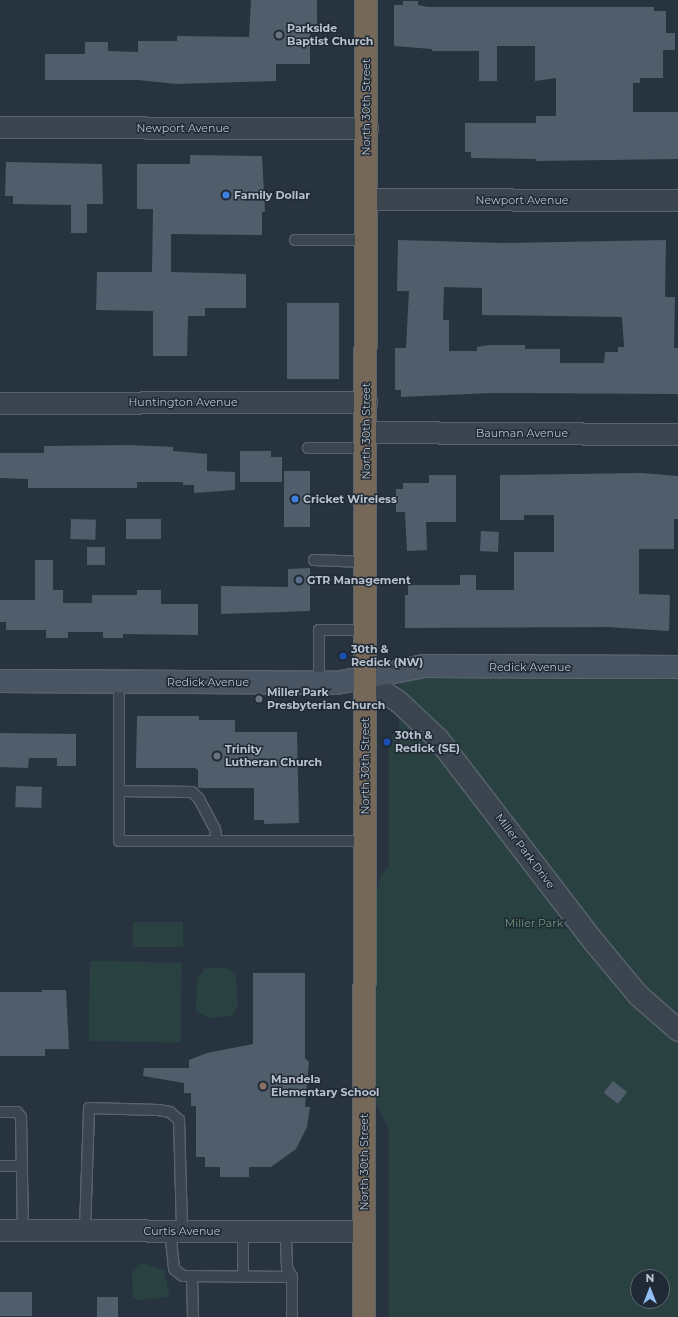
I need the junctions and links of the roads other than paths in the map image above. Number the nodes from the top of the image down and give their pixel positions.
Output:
1 (366, 0) edge
2 (0, 127) edge
3 (366, 128) junction
4 (366, 199) junction
5 (678, 200) edge
6 (295, 240) dead end
7 (366, 240) junction
8 (366, 402) junction
9 (0, 403) edge
10 (678, 434) edge
11 (366, 440) junction
12 (308, 448) dead end
13 (314, 560) dead end
14 (366, 562) junction
15 (366, 630) junction
16 (678, 667) edge
17 (366, 679) junction
18 (0, 681) edge
19 (119, 682) junction
20 (318, 683) junction
21 (119, 791) junction
22 (217, 841) junction
23 (364, 841) junction
24 (678, 1030) edge
25 (0, 1112) edge
26 (0, 1166) edge
27 (22, 1166) junction
28 (0, 1230) edge
29 (23, 1230) junction
30 (85, 1230) junction
31 (176, 1230) junction
32 (243, 1231) junction
33 (286, 1231) junction
34 (364, 1231) junction
35 (192, 1276) junction
36 (243, 1276) junction
37 (292, 1277) junction
38 (192, 1317) edge
39 (292, 1317) edge
40 (364, 1317) edge

1 - 3 highway, North 30th Street
2 - 3 street, Newport Avenue
3 - 4 highway, North 30th Street
4 - 5 street, Newport Avenue
4 - 7 highway, North 30th Street
6 - 7 lane
7 - 8 highway, North 30th Street
8 - 9 street, Huntington Avenue
8 - 11 highway, North 30th Street
10 - 11 street, Bauman Avenue
11 - 12 lane
11 - 14 highway, North 30th Street
13 - 14 lane
14 - 15 highway, North 30th Street
15 - 17 highway, North 30th Street
15 - 20 lane
16 - 17 street, Redick Avenue
17 - 20 street, Redick Avenue
17 - 23 highway, North 30th Street
17 - 24 street, Miller Park Drive
18 - 19 street, Redick Avenue
19 - 20 street, Redick Avenue
19 - 21 lane
21 - 22 lane
21 - 22 lane
22 - 23 lane
23 - 34 highway, North 30th Street
25 - 27 lane
26 - 27 lane
27 - 29 lane
28 - 29 street, Curtis Avenue
29 - 30 street, Curtis Avenue
30 - 31 street, Curtis Avenue
30 - 31 lane
31 - 32 street, Curtis Avenue
31 - 35 lane
32 - 33 street, Curtis Avenue
32 - 36 lane
33 - 34 street, Curtis Avenue
33 - 37 lane
34 - 40 highway, North 30th Street
35 - 36 lane
35 - 38 lane
36 - 37 lane
37 - 39 lane

